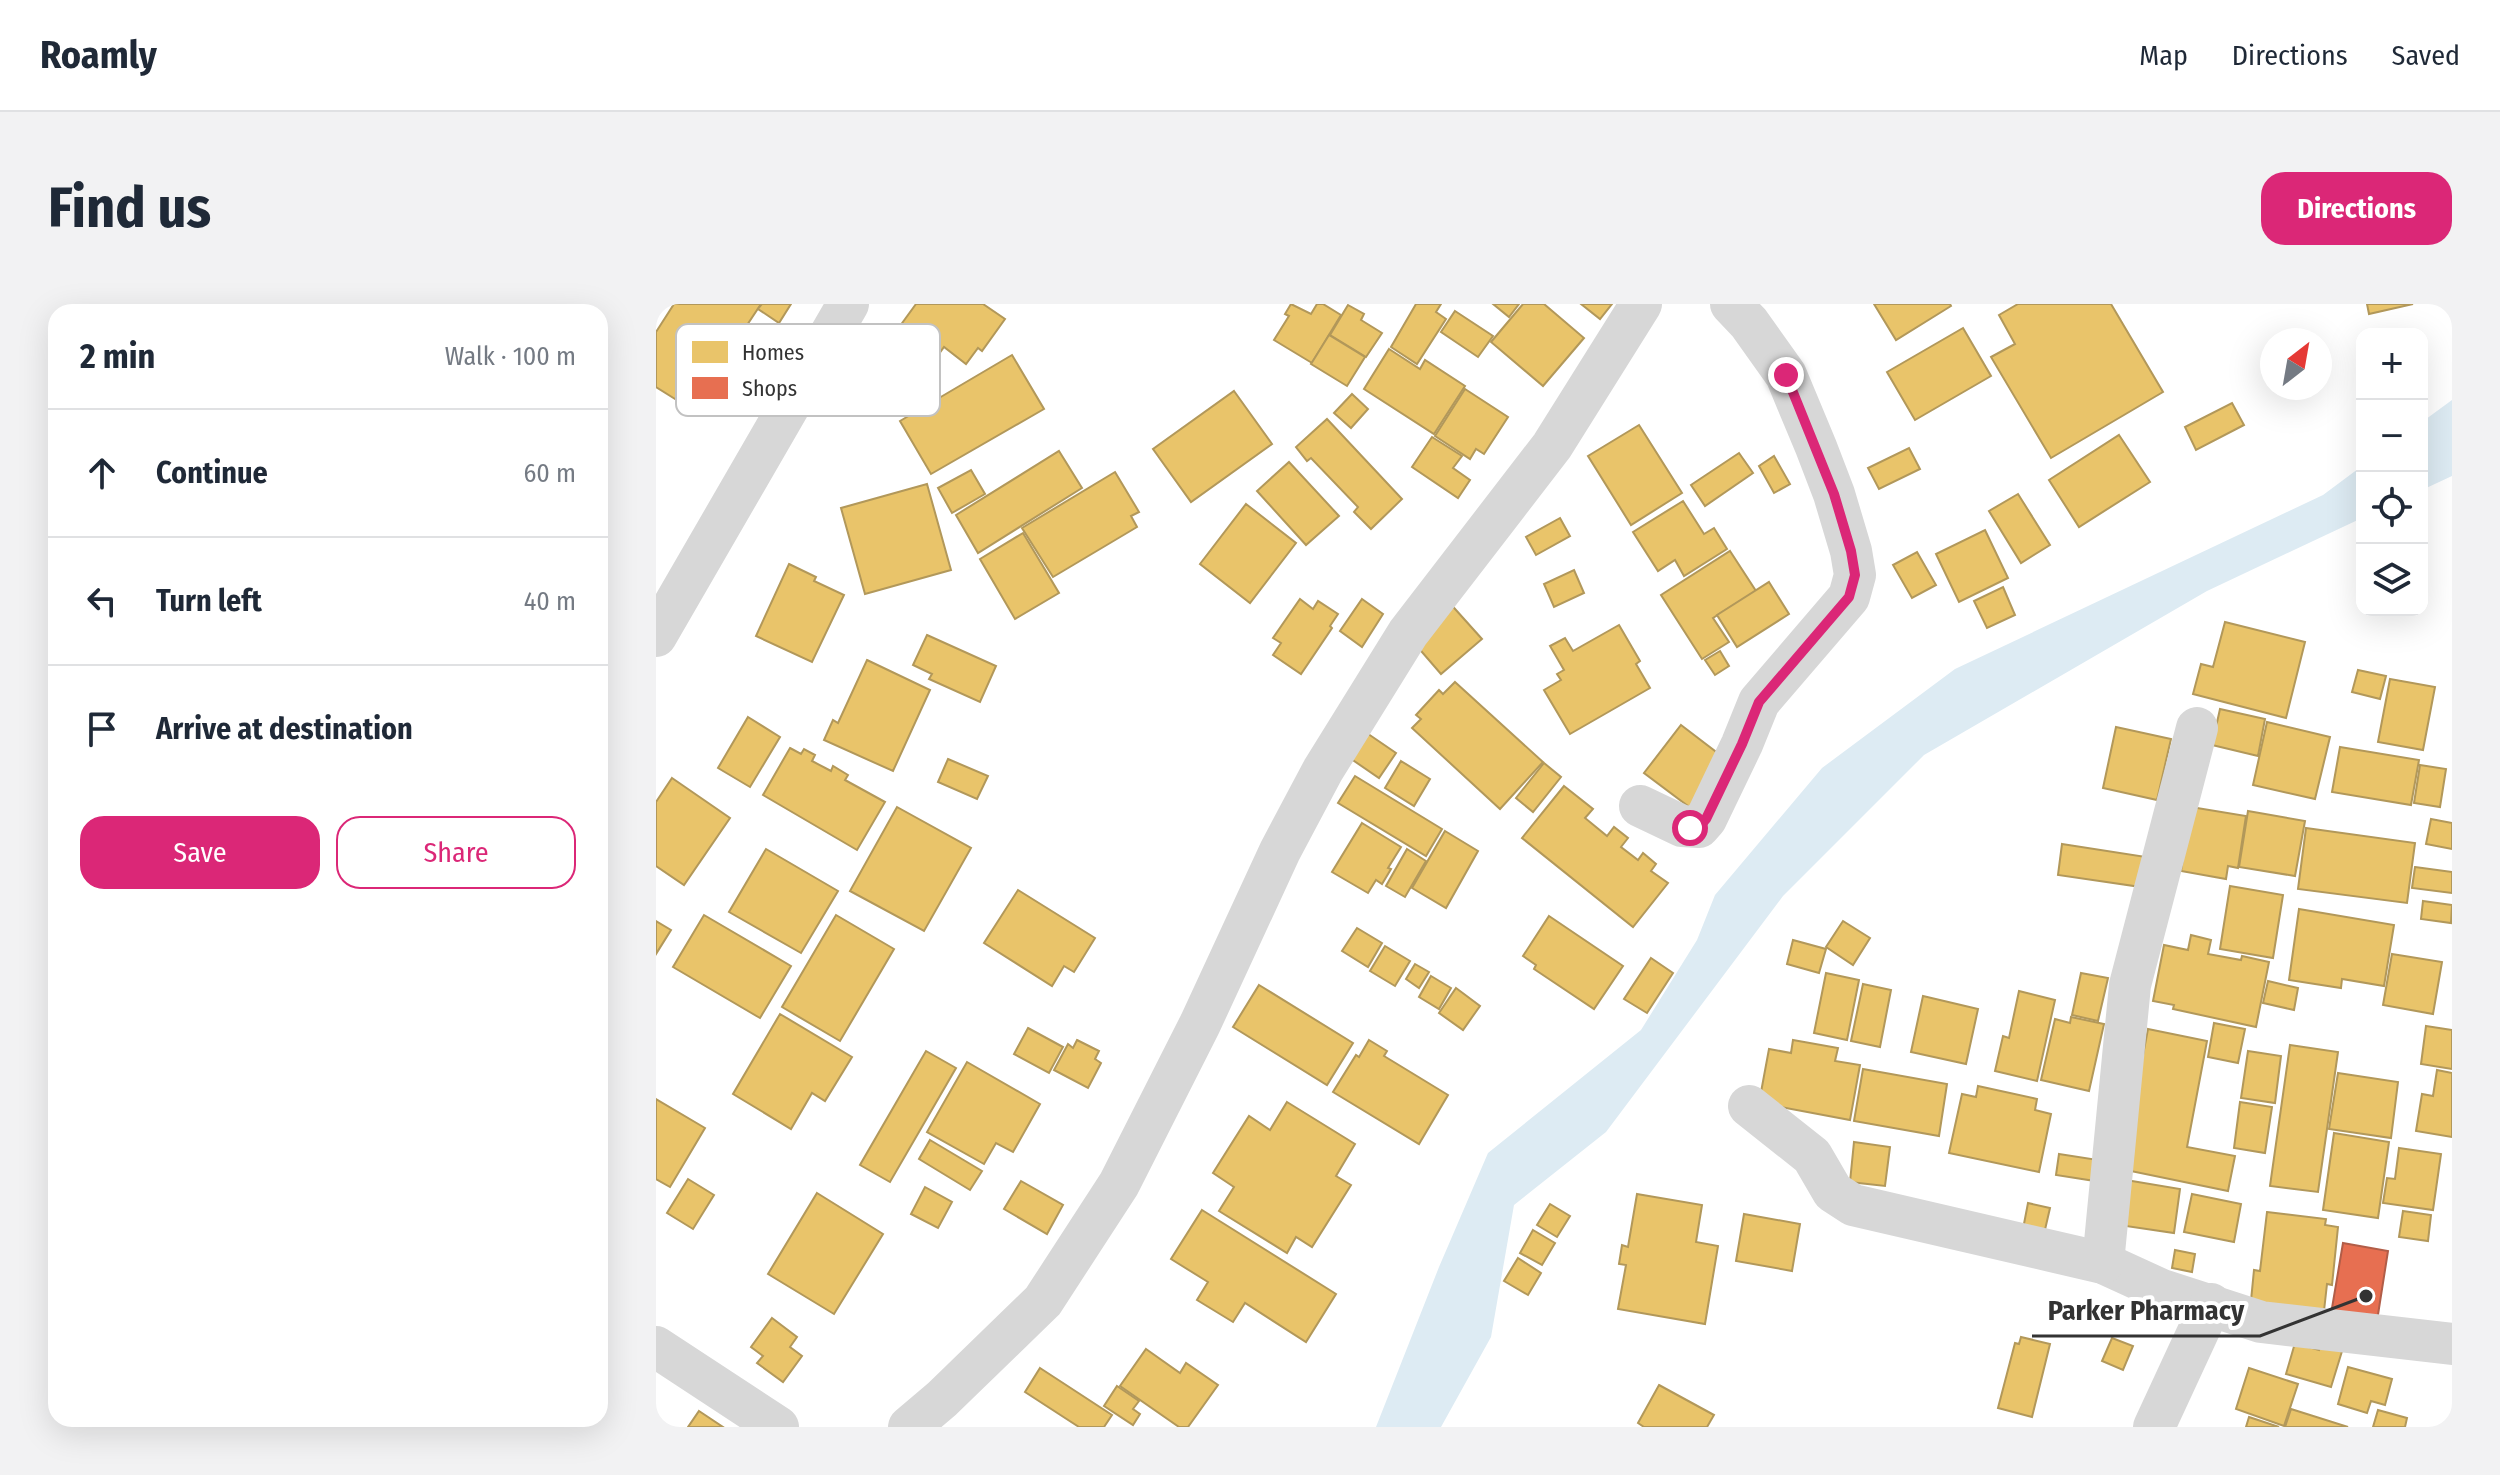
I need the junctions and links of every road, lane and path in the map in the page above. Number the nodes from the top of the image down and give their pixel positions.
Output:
1 (848, 304) edge
2 (1641, 304) edge
3 (1731, 304) edge
4 (836, 324) edge
5 (783, 416) edge
6 (656, 636) edge
7 (2197, 728) dead end
8 (1640, 806) dead end
9 (1749, 1106) dead end
10 (2103, 1263) junction
11 (2211, 1304) junction
12 (2452, 1344) edge
13 (656, 1347) edge
14 (778, 1427) edge
15 (909, 1427) edge
16 (2154, 1427) edge

1 - 4 street
2 - 15 street
3 - 8 street
5 - 6 street
7 - 10 street
9 - 10 street
10 - 11 street
11 - 12 street
11 - 16 street
13 - 14 street

